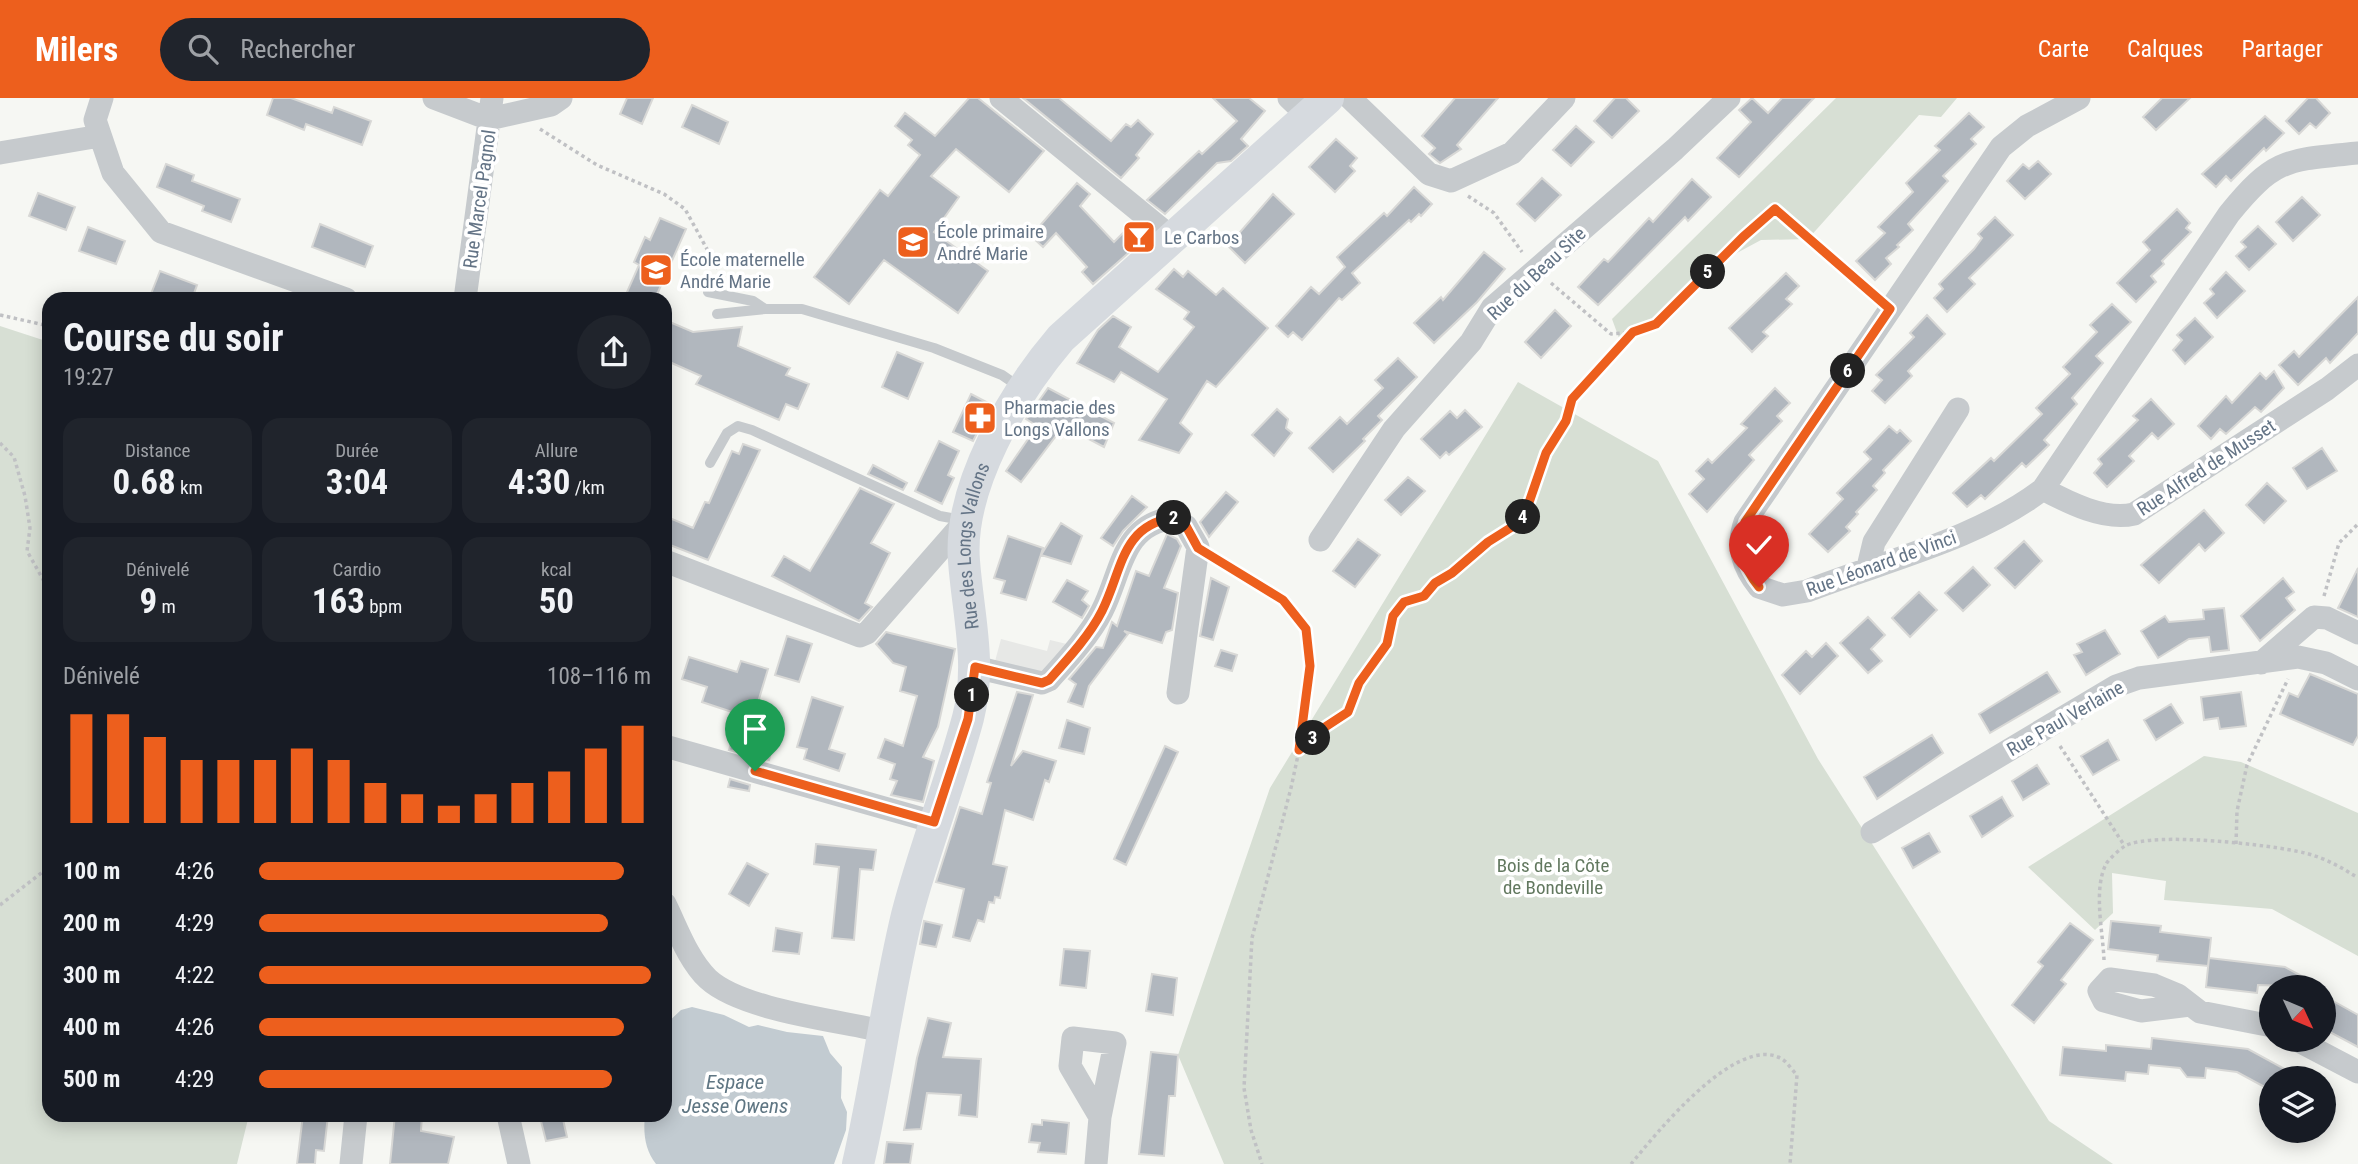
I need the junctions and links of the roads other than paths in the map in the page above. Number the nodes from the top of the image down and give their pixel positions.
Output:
1 (102, 98) edge
2 (434, 98) edge
3 (561, 98) edge
4 (1001, 98) edge
5 (1350, 98) edge
6 (1564, 98) edge
7 (1730, 98) edge
8 (2079, 98) edge
9 (1308, 104) edge
10 (491, 108) edge
11 (100, 136) junction
12 (0, 153) edge
13 (2358, 153) edge
14 (1171, 237) junction
15 (327, 292) edge
16 (466, 292) edge
17 (708, 292) dead end
18 (765, 309) junction
19 (717, 314) dead end
20 (2358, 365) edge
21 (1023, 389) junction
22 (1958, 409) dead end
23 (710, 463) dead end
24 (2043, 489) junction
25 (966, 520) junction
26 (1320, 540) dead end
27 (672, 564) edge
28 (1868, 567) junction
29 (2358, 633) edge
30 (2261, 663) junction
31 (975, 667) junction
32 (2358, 679) edge
33 (1178, 693) dead end
34 (672, 748) edge
35 (934, 822) junction
36 (1872, 832) dead end
37 (672, 918) edge
38 (2105, 983) road end
39 (2259, 1024) edge
40 (883, 1031) junction
41 (2320, 1052) edge
42 (2358, 1072) edge
43 (1100, 1117) dead end
44 (355, 1122) edge
45 (510, 1122) edge
46 (351, 1164) edge
47 (519, 1164) edge
48 (858, 1164) edge
49 (1096, 1164) edge

1 - 11 street
2 - 10 street
3 - 10 street
4 - 14 street
5 - 6 street
7 - 26 street, Rue du Beau Site
8 - 28 street, Rue Léonard de Vinci
9 - 14 street, Rue des Longs Vallons
10 - 16 street, Rue Marcel Pagnol
11 - 12 street
11 - 15 street
13 - 24 street, Rue Léonard de Vinci
14 - 21 street, Rue des Longs Vallons
17 - 18 lane
18 - 19 lane
18 - 21 lane
20 - 24 street, Rue Alfred de Musset
21 - 25 street, Rue des Longs Vallons
22 - 28 street
23 - 25 lane
24 - 28 street, Rue Léonard de Vinci
25 - 27 street
25 - 31 street, Rue des Longs Vallons
29 - 30 street
30 - 32 street, Rue Paul Verlaine
30 - 36 street, Rue Paul Verlaine
31 - 33 street
31 - 35 street, Rue des Longs Vallons
34 - 35 street
35 - 40 street, Rue des Longs Vallons
37 - 40 street
38 - 39 street
40 - 48 street, Rue des Longs Vallons
41 - 42 street
43 - 49 street
44 - 46 street
45 - 47 street

